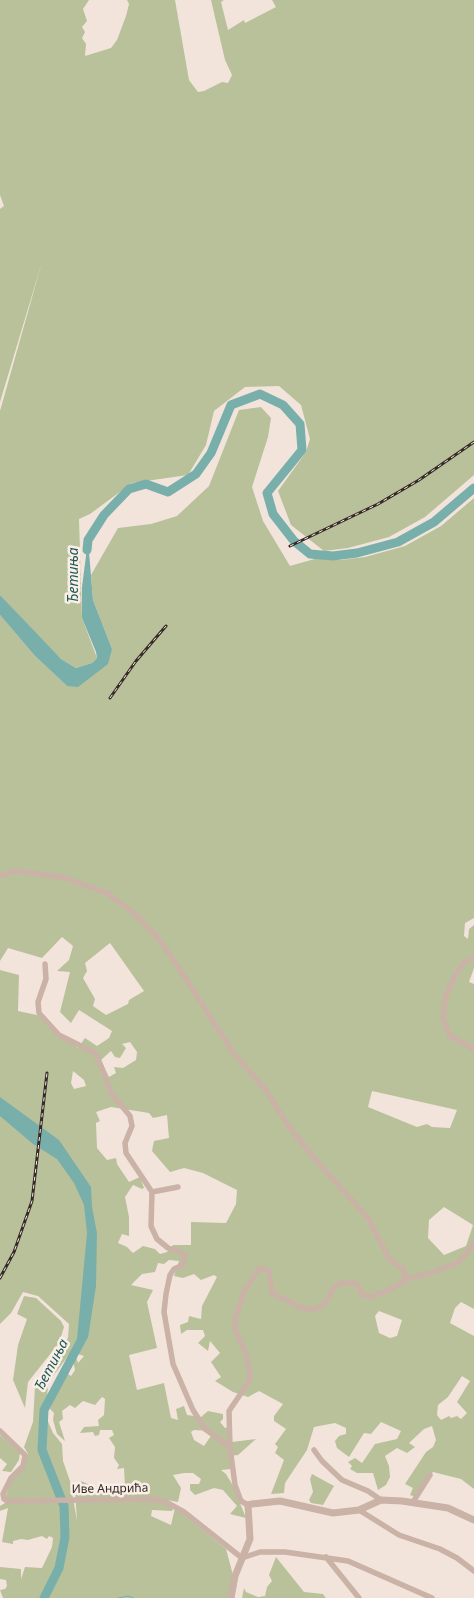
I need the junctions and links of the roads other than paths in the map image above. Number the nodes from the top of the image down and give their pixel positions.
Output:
1 (0, 876) edge
2 (474, 958) edge
3 (45, 964) dead end
4 (474, 1049) edge
5 (178, 1187) dead end
6 (152, 1192) junction
7 (474, 1244) edge
8 (403, 1281) junction
9 (0, 1431) edge
10 (230, 1447) junction
11 (314, 1450) dead end
12 (430, 1475) dead end
13 (381, 1500) junction
14 (413, 1502) junction
15 (248, 1505) junction
16 (359, 1510) junction
17 (474, 1520) edge
18 (326, 1557) junction
19 (242, 1558) junction
20 (474, 1571) edge
21 (231, 1598) edge
22 (359, 1598) edge
23 (432, 1598) edge

1 - 8 street
2 - 4 street
3 - 6 street
5 - 6 street
6 - 10 street
7 - 8 street
8 - 10 street
9 - 19 street, Иве Андрића
10 - 15 street
11 - 13 street
12 - 14 street
13 - 14 street
13 - 16 street
14 - 17 street
15 - 16 street
15 - 19 street
16 - 20 street
18 - 19 street
18 - 22 street
18 - 23 street
19 - 21 street

